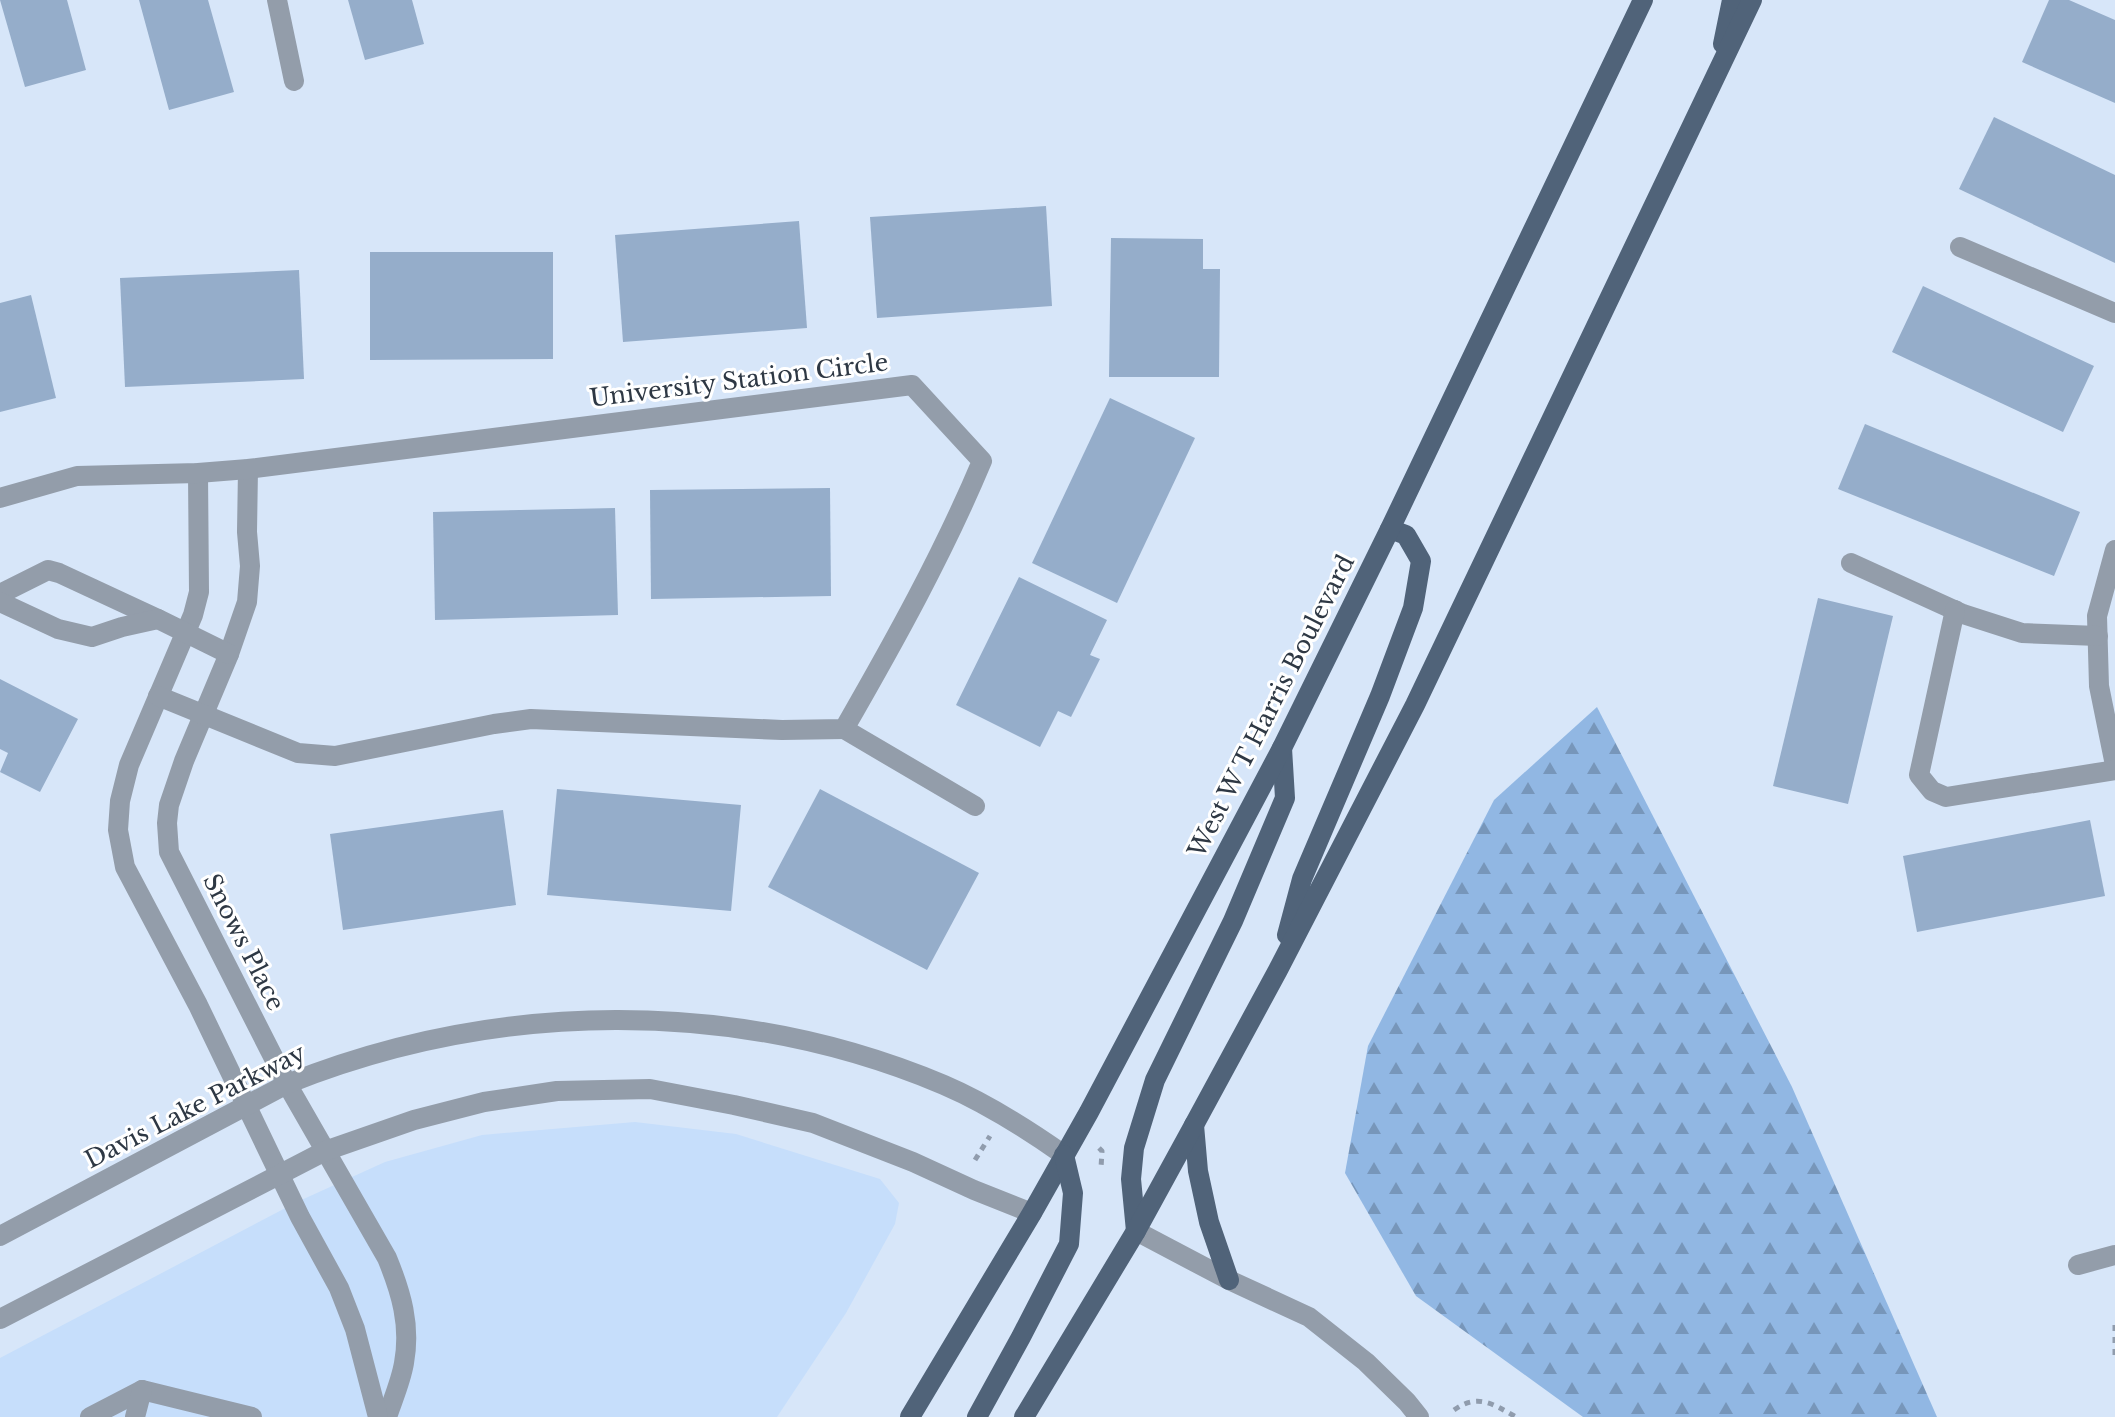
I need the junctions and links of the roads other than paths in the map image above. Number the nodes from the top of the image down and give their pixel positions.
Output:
1 (277, 0) edge
2 (1643, 0) edge
3 (1732, 0) edge
4 (1752, 0) edge
5 (1716, 75) junction
6 (294, 81) dead end
7 (1960, 247) dead end
8 (2115, 313) edge
9 (248, 469) junction
10 (198, 473) junction
11 (0, 498) edge
12 (1390, 529) junction
13 (2115, 550) edge
14 (1851, 563) dead end
15 (0, 594) edge
16 (0, 602) edge
17 (1955, 610) junction
18 (158, 619) junction
19 (185, 633) junction
20 (2098, 636) junction
21 (229, 654) junction
22 (158, 696) junction
23 (204, 715) junction
24 (844, 729) junction
25 (1282, 748) junction
26 (2115, 768) edge
27 (975, 806) dead end
28 (1278, 970) junction
29 (287, 1084) junction
30 (246, 1106) junction
31 (1194, 1125) junction
32 (325, 1151) junction
33 (1064, 1155) junction
34 (280, 1175) junction
35 (1032, 1213) junction
36 (1136, 1231) junction
37 (0, 1236) edge
38 (2115, 1255) edge
39 (2078, 1265) dead end
40 (1229, 1280) junction
41 (0, 1319) edge
42 (142, 1390) junction
43 (196, 1410) edge
44 (90, 1417) edge
45 (135, 1417) edge
46 (252, 1417) edge
47 (378, 1417) edge
48 (387, 1417) edge
49 (910, 1417) edge
50 (977, 1417) edge
51 (1024, 1417) edge
52 (1419, 1417) edge

1 - 6 street
2 - 12 main road, West W T Harris Boulevard
3 - 5 main road
4 - 5 main road
5 - 28 main road
7 - 8 street
9 - 10 street, University Station Circle
9 - 21 street, Snows Place
9 - 24 street, University Station Circle
10 - 11 street, University Station Circle
10 - 19 street
12 - 25 main road, West W T Harris Boulevard
12 - 28 main road
13 - 20 street
14 - 17 street
15 - 18 street
16 - 18 street
17 - 20 street
17 - 26 street
18 - 19 street
19 - 21 street
19 - 22 street
20 - 26 street
21 - 23 street, Snows Place
22 - 23 street
22 - 30 street
23 - 24 street
23 - 29 street, Snows Place
24 - 27 street
25 - 33 main road, West W T Harris Boulevard
25 - 36 main road
28 - 31 main road
29 - 30 street, Davis Lake Parkway
29 - 32 street, Snows Place
29 - 33 street, Davis Lake Parkway
30 - 34 street
30 - 37 street, Davis Lake Parkway
31 - 36 main road
31 - 40 main road
32 - 34 street
32 - 35 street
32 - 48 street, Snows Place
33 - 35 main road, West W T Harris Boulevard
33 - 50 main road
34 - 41 street
34 - 47 street
35 - 49 main road, West W T Harris Boulevard
36 - 40 street
36 - 51 main road
38 - 39 street
40 - 52 street
42 - 43 street
42 - 44 street
42 - 45 street
43 - 46 street

